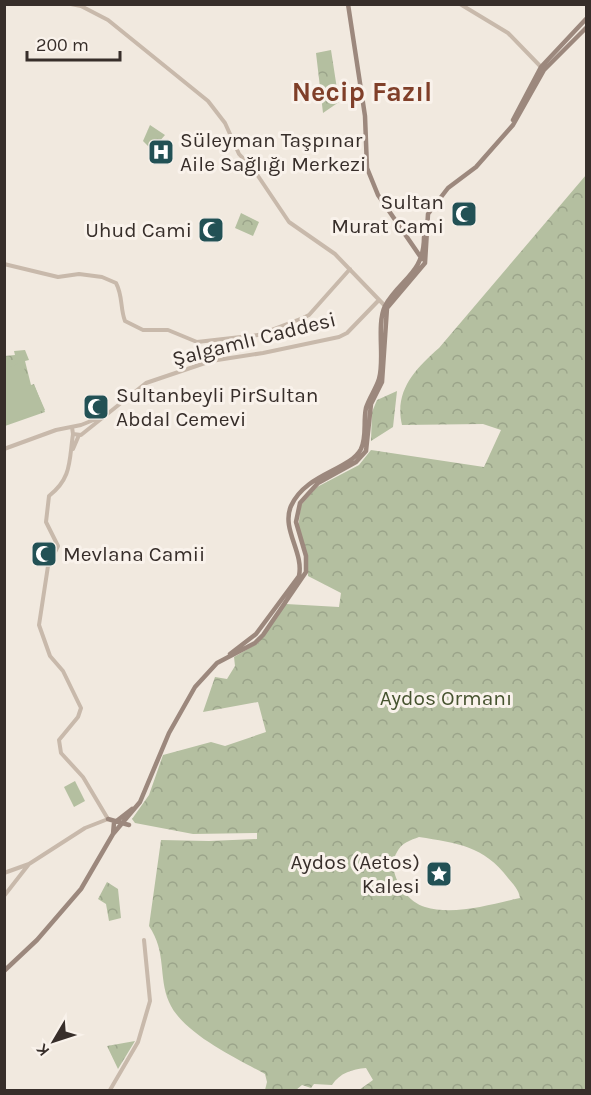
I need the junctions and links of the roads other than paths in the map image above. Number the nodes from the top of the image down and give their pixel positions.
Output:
1 (71, 4) edge
2 (348, 4) edge
3 (460, 4) edge
4 (586, 19) edge
5 (586, 28) edge
6 (543, 69) junction
7 (424, 261) junction
8 (4, 264) edge
9 (350, 269) junction
10 (378, 301) junction
11 (386, 307) junction
12 (101, 417) junction
13 (81, 425) junction
14 (72, 427) junction
15 (60, 429) junction
16 (73, 433) junction
17 (81, 434) junction
18 (4, 449) edge
19 (72, 449) junction
20 (108, 819) junction
21 (117, 825) junction
22 (29, 864) junction
23 (4, 873) edge
24 (4, 896) edge
25 (144, 940) dead end
26 (4, 971) edge
27 (110, 1090) edge

1 - 9 street
2 - 7 main road
3 - 6 street
4 - 6 main road
5 - 6 main road
6 - 7 main road
7 - 11 main road
8 - 9 street
9 - 10 street
10 - 11 street
10 - 12 street, Şalgamlı Caddesi
11 - 21 main road
12 - 13 street
12 - 17 street
13 - 14 street
13 - 17 street
14 - 15 street
14 - 16 street
15 - 16 street
15 - 18 street
16 - 17 street
16 - 19 street
17 - 19 street
19 - 20 street
20 - 21 main road
20 - 22 street
21 - 26 main road
22 - 23 street
22 - 24 street
25 - 27 street

